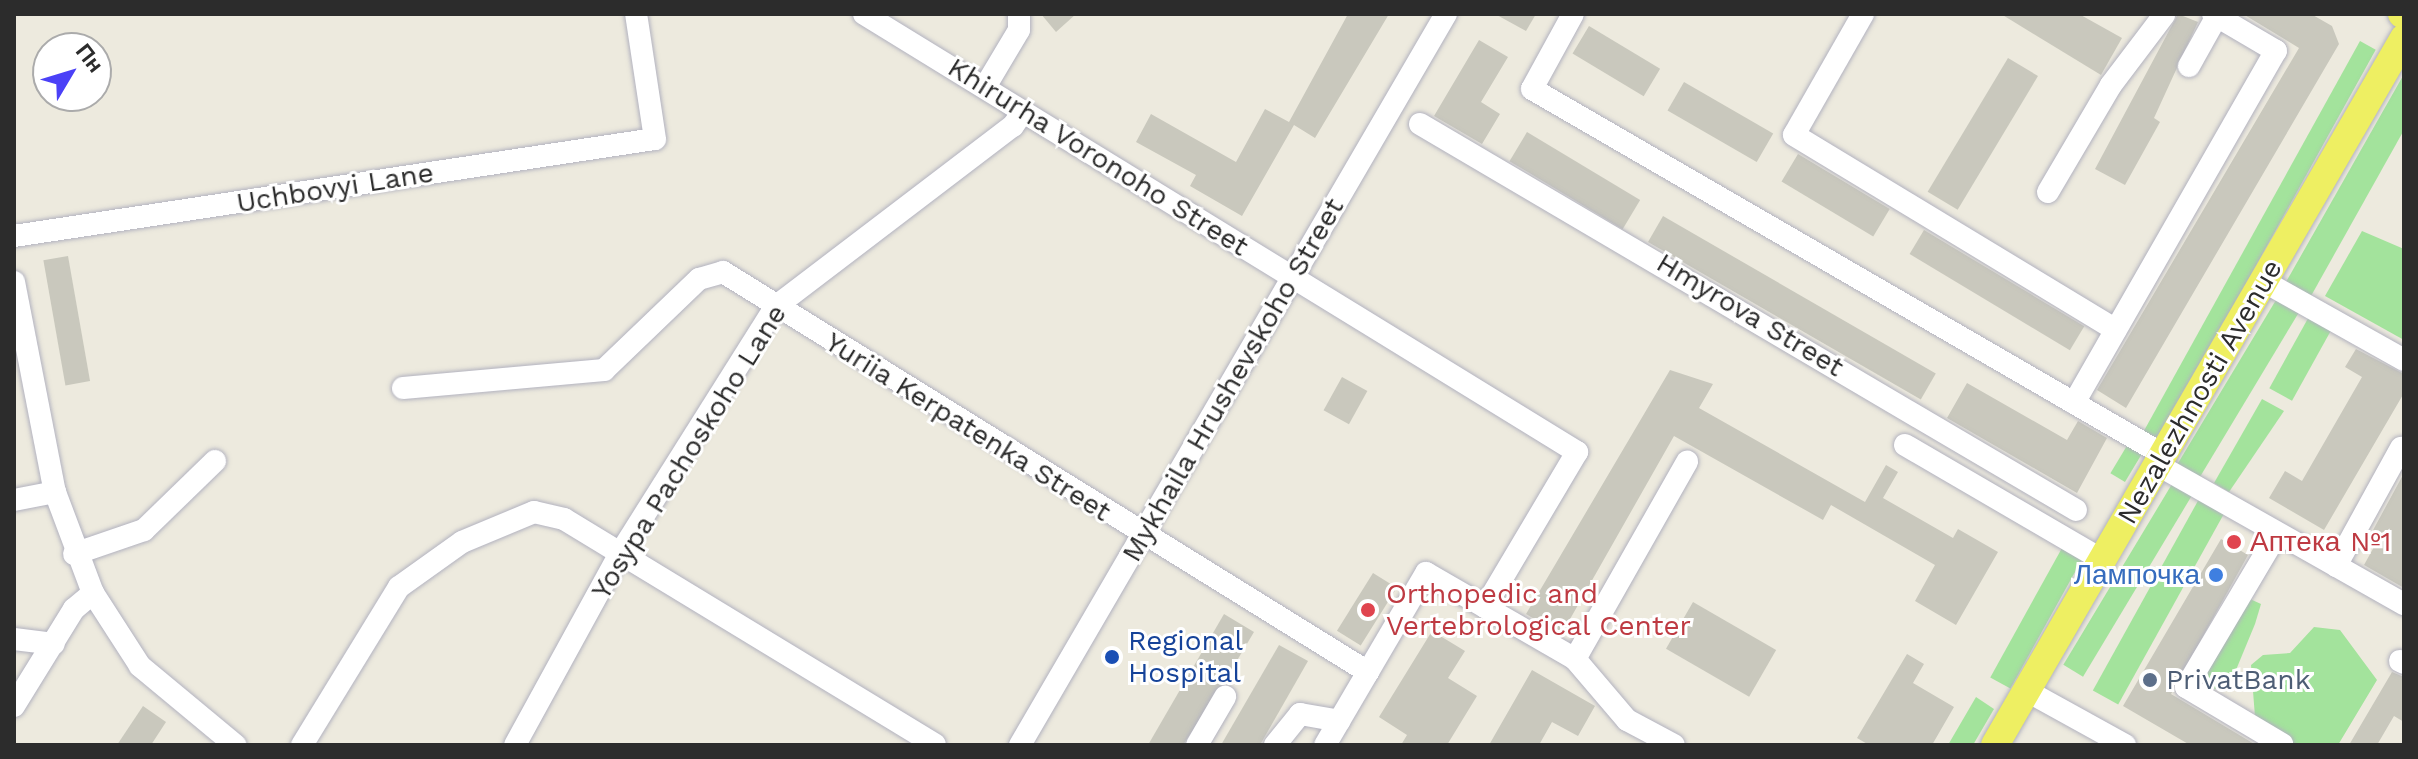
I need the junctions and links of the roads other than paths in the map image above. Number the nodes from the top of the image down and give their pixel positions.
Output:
1 (636, 14) edge
2 (864, 14) edge
3 (1019, 14) edge
4 (1446, 14) edge
5 (1573, 14) edge
6 (1863, 14) edge
7 (2164, 14) edge
8 (2215, 15) edge
9 (2404, 38) edge
10 (2189, 66) dead end
11 (985, 87) junction
12 (1023, 111) junction
13 (1420, 124) dead end
14 (2048, 192) dead end
15 (14, 236) edge
16 (1293, 277) junction
17 (14, 282) edge
18 (2265, 282) junction
19 (775, 307) junction
20 (2116, 330) junction
21 (2404, 360) edge
22 (403, 388) dead end
23 (2074, 403) junction
24 (1905, 445) dead end
25 (2401, 448) dead end
26 (2161, 460) junction
27 (215, 461) dead end
28 (1687, 462) dead end
29 (55, 492) junction
30 (14, 500) edge
31 (2076, 510) dead end
32 (2277, 534) junction
33 (1143, 536) junction
34 (74, 554) junction
35 (619, 555) junction
36 (2101, 559) junction
37 (2336, 566) junction
38 (93, 593) junction
39 (2404, 604) edge
40 (1485, 607) junction
41 (14, 639) edge
42 (54, 644) junction
43 (1575, 659) junction
44 (1368, 672) junction
45 (2027, 691) junction
46 (1225, 697) dead end
47 (14, 706) edge
48 (1339, 721) junction
49 (310, 742) edge
50 (2282, 744) edge
51 (235, 745) edge
52 (515, 745) edge
53 (935, 745) edge
54 (1020, 745) edge
55 (1197, 745) edge
56 (1275, 745) edge
57 (1325, 745) edge
58 (1674, 745) edge
59 (1995, 745) edge
60 (2125, 745) edge

1 - 15 street, Uchbovyi Lane
2 - 11 street, Khirurha Voronoho Street
3 - 11 street
4 - 16 street, Mykhaila Hrushevskoho Street
5 - 23 street
6 - 20 street
7 - 14 street
8 - 10 street
8 - 20 street
9 - 18 main road, Nezalezhnosti Avenue
11 - 12 street, Khirurha Voronoho Street
12 - 16 street, Khirurha Voronoho Street
12 - 19 street, Yosypa Pachoskoho Lane
13 - 31 street, Hmyrova Street
16 - 33 street, Mykhaila Hrushevskoho Street
16 - 40 street, Khirurha Voronoho Street
17 - 29 street
18 - 21 street
18 - 26 main road, Nezalezhnosti Avenue
19 - 22 street, Yuriia Kerpatenka Street
19 - 33 street, Yuriia Kerpatenka Street
19 - 35 street, Yosypa Pachoskoho Lane
20 - 23 street
23 - 26 street
24 - 36 street
25 - 37 street
26 - 32 street
26 - 36 main road, Nezalezhnosti Avenue
27 - 34 street
28 - 43 street
29 - 30 street
29 - 34 street
32 - 37 street
32 - 50 street
33 - 44 street, Yuriia Kerpatenka Street
33 - 54 street, Mykhaila Hrushevskoho Street
34 - 38 street
35 - 49 street
35 - 52 street, Yosypa Pachoskoho Lane
35 - 53 street
36 - 45 main road, Nezalezhnosti Avenue
37 - 39 street
38 - 42 street
38 - 51 street
40 - 43 street
40 - 44 street
41 - 42 street
42 - 47 street
43 - 58 street
44 - 48 street
45 - 59 main road, Nezalezhnosti Avenue
45 - 60 street
46 - 55 street
48 - 56 street
48 - 57 street

